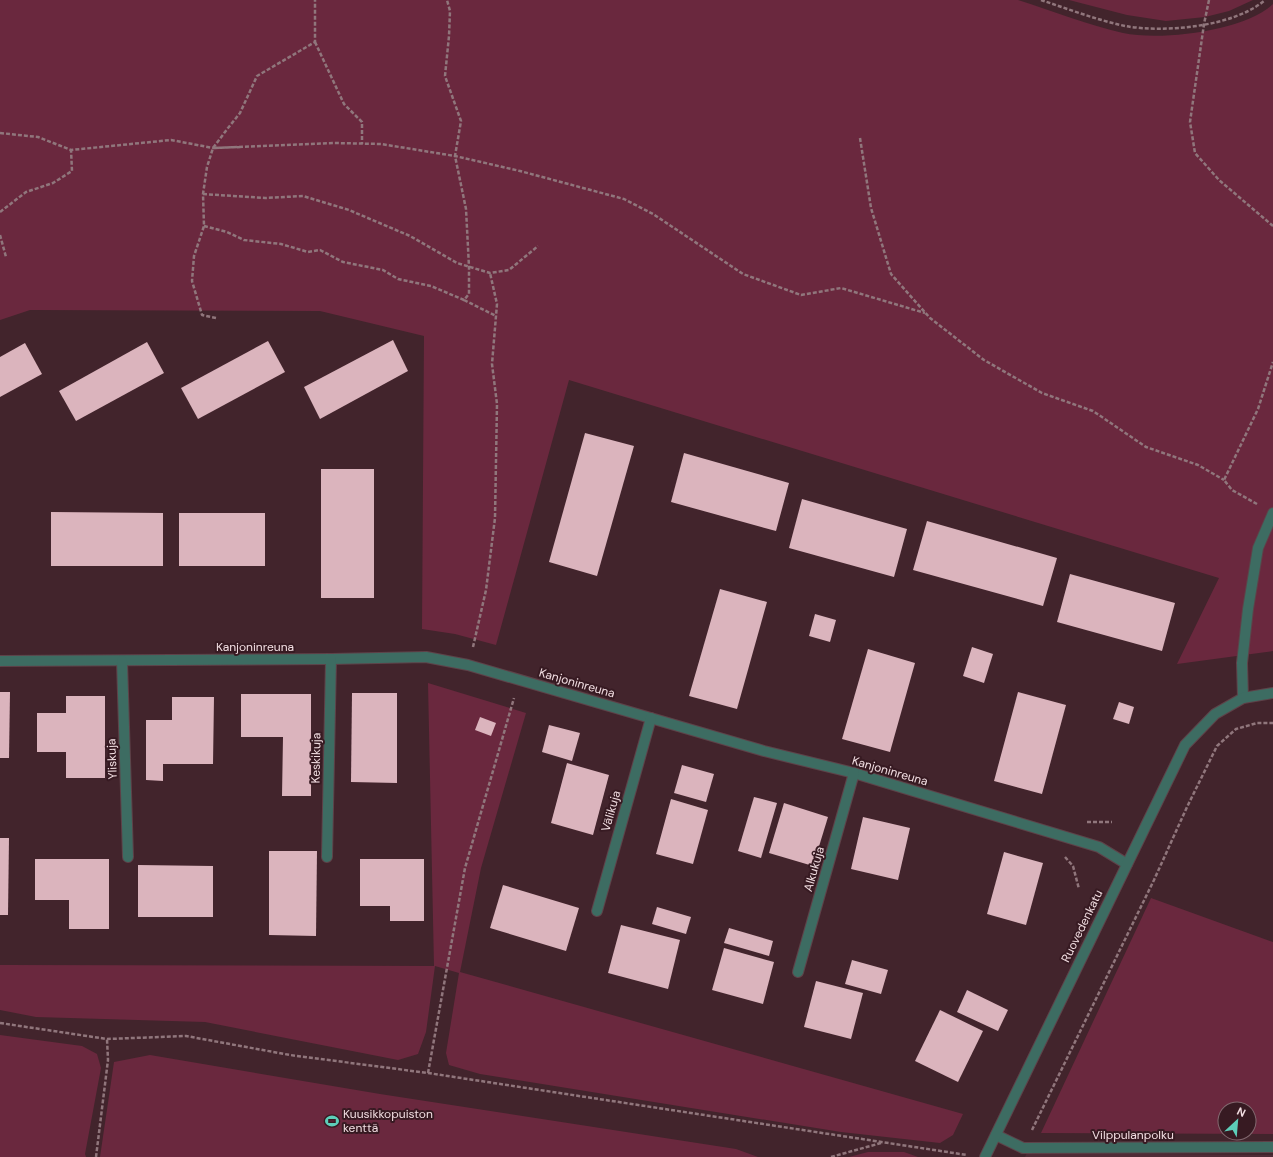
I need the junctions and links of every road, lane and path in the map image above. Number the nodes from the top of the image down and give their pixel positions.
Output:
1 (315, 0) edge
2 (447, 0) edge
3 (1041, 0) edge
4 (1209, 0) edge
5 (1265, 0) edge
6 (1204, 24) junction
7 (315, 42) junction
8 (0, 132) edge
9 (860, 138) dead end
10 (362, 144) junction
11 (241, 147) dead end
12 (213, 148) junction
13 (71, 150) junction
14 (455, 156) junction
15 (203, 194) junction
16 (0, 212) edge
17 (204, 226) junction
18 (1273, 226) edge
19 (0, 235) edge
20 (538, 246) dead end
21 (6, 257) dead end
22 (469, 267) junction
23 (490, 273) junction
24 (464, 300) junction
25 (925, 313) junction
26 (496, 316) junction
27 (216, 318) dead end
28 (1273, 362) edge
29 (1224, 480) junction
30 (1260, 506) dead end
31 (1273, 513) edge
32 (331, 659) junction
33 (122, 660) junction
34 (0, 661) edge
35 (468, 665) junction
36 (522, 681) junction
37 (1273, 692) edge
38 (506, 698) dead end
39 (1243, 698) junction
40 (513, 700) junction
41 (521, 702) dead end
42 (651, 718) junction
43 (1273, 723) edge
44 (854, 773) junction
45 (128, 856) dead end
46 (1063, 856) dead end
47 (327, 857) dead end
48 (1127, 864) junction
49 (1079, 889) dead end
50 (597, 911) dead end
51 (798, 972) dead end
52 (0, 1023) edge
53 (107, 1040) junction
54 (428, 1072) junction
55 (996, 1135) junction
56 (884, 1142) junction
57 (1273, 1147) edge
58 (1023, 1148) junction
59 (970, 1156) dead end
60 (96, 1157) edge
61 (831, 1157) edge
62 (985, 1157) edge

1 - 7 path
2 - 14 path
3 - 6 path
4 - 6 path
5 - 6 path
6 - 18 path
7 - 10 path
7 - 12 path
8 - 13 path
9 - 25 path
10 - 12 path
10 - 14 path
11 - 12 path
12 - 13 path
12 - 15 path
13 - 16 path
14 - 22 path
14 - 25 path
15 - 17 path
15 - 22 path
17 - 24 path
17 - 27 path
19 - 21 path
20 - 23 path
22 - 23 path
22 - 24 path
23 - 26 path
24 - 26 path
25 - 29 path
26 - 35 path
28 - 29 path
29 - 30 path
31 - 39 street
32 - 33 street, Kanjoninreuna
32 - 35 street, Kanjoninreuna
32 - 47 street, Keskikuja
33 - 34 street, Kanjoninreuna
33 - 45 street, Yliskuja
35 - 36 street, Kanjoninreuna
36 - 40 path
36 - 42 street, Kanjoninreuna
37 - 39 street, Ruovedenkatu
38 - 40 path
39 - 48 street, Ruovedenkatu
40 - 41 path
40 - 54 path
42 - 44 street, Kanjoninreuna
42 - 50 street, Välikuja
43 - 58 path
44 - 48 street, Kanjoninreuna
44 - 51 street, Alkukuja
46 - 49 path
48 - 55 street, Ruovedenkatu
52 - 53 path
53 - 54 path
53 - 60 path
54 - 56 path
55 - 58 street, Vilppulanpolku
55 - 62 street, Ruovedenkatu
56 - 59 path
56 - 61 path
57 - 58 street, Vilppulanpolku

